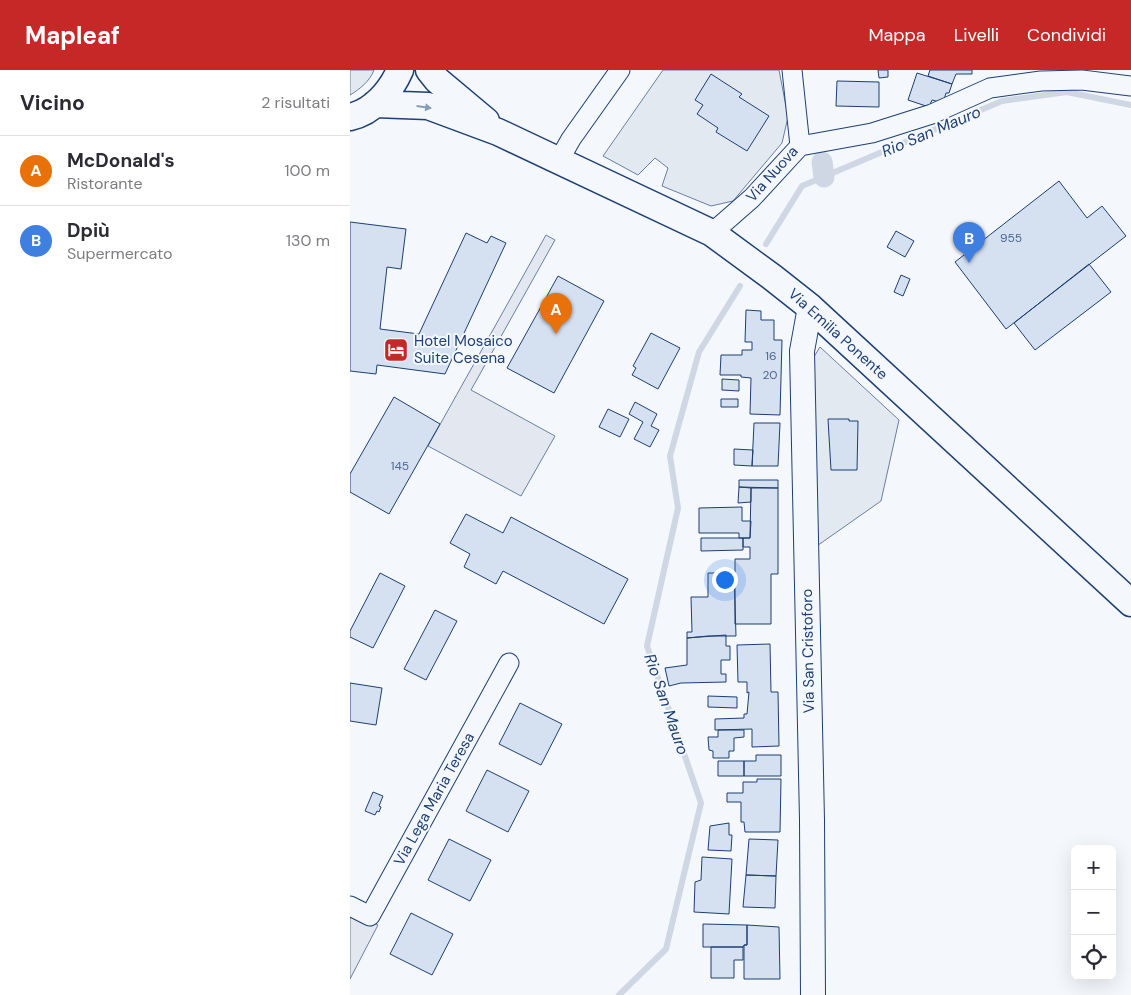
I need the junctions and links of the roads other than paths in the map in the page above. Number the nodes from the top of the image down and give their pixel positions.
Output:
1 (400, 70) edge
2 (429, 70) edge
3 (620, 70) edge
4 (792, 70) edge
5 (1131, 86) edge
6 (375, 104) junction
7 (350, 117) edge
8 (498, 132) junction
9 (800, 146) junction
10 (558, 162) junction
11 (712, 233) junction
12 (810, 307) junction
13 (1131, 603) edge
14 (510, 663) dead end
15 (350, 906) edge
16 (813, 995) edge

1 - 6 main road
2 - 8 main road, Via Emilia Ponente
3 - 10 street
4 - 9 street, Via Nuova
5 - 9 street
6 - 7 main road
6 -> 8 main road, Via Emilia Ponente
8 - 10 main road, Via Emilia Ponente
9 - 11 street, Via Nuova
10 - 11 main road, Via Emilia Ponente
11 - 12 main road, Via Emilia Ponente
12 - 13 main road, Via Emilia Ponente
12 - 16 street, Via San Cristoforo
14 - 15 street, Via Lega Maria Teresa

